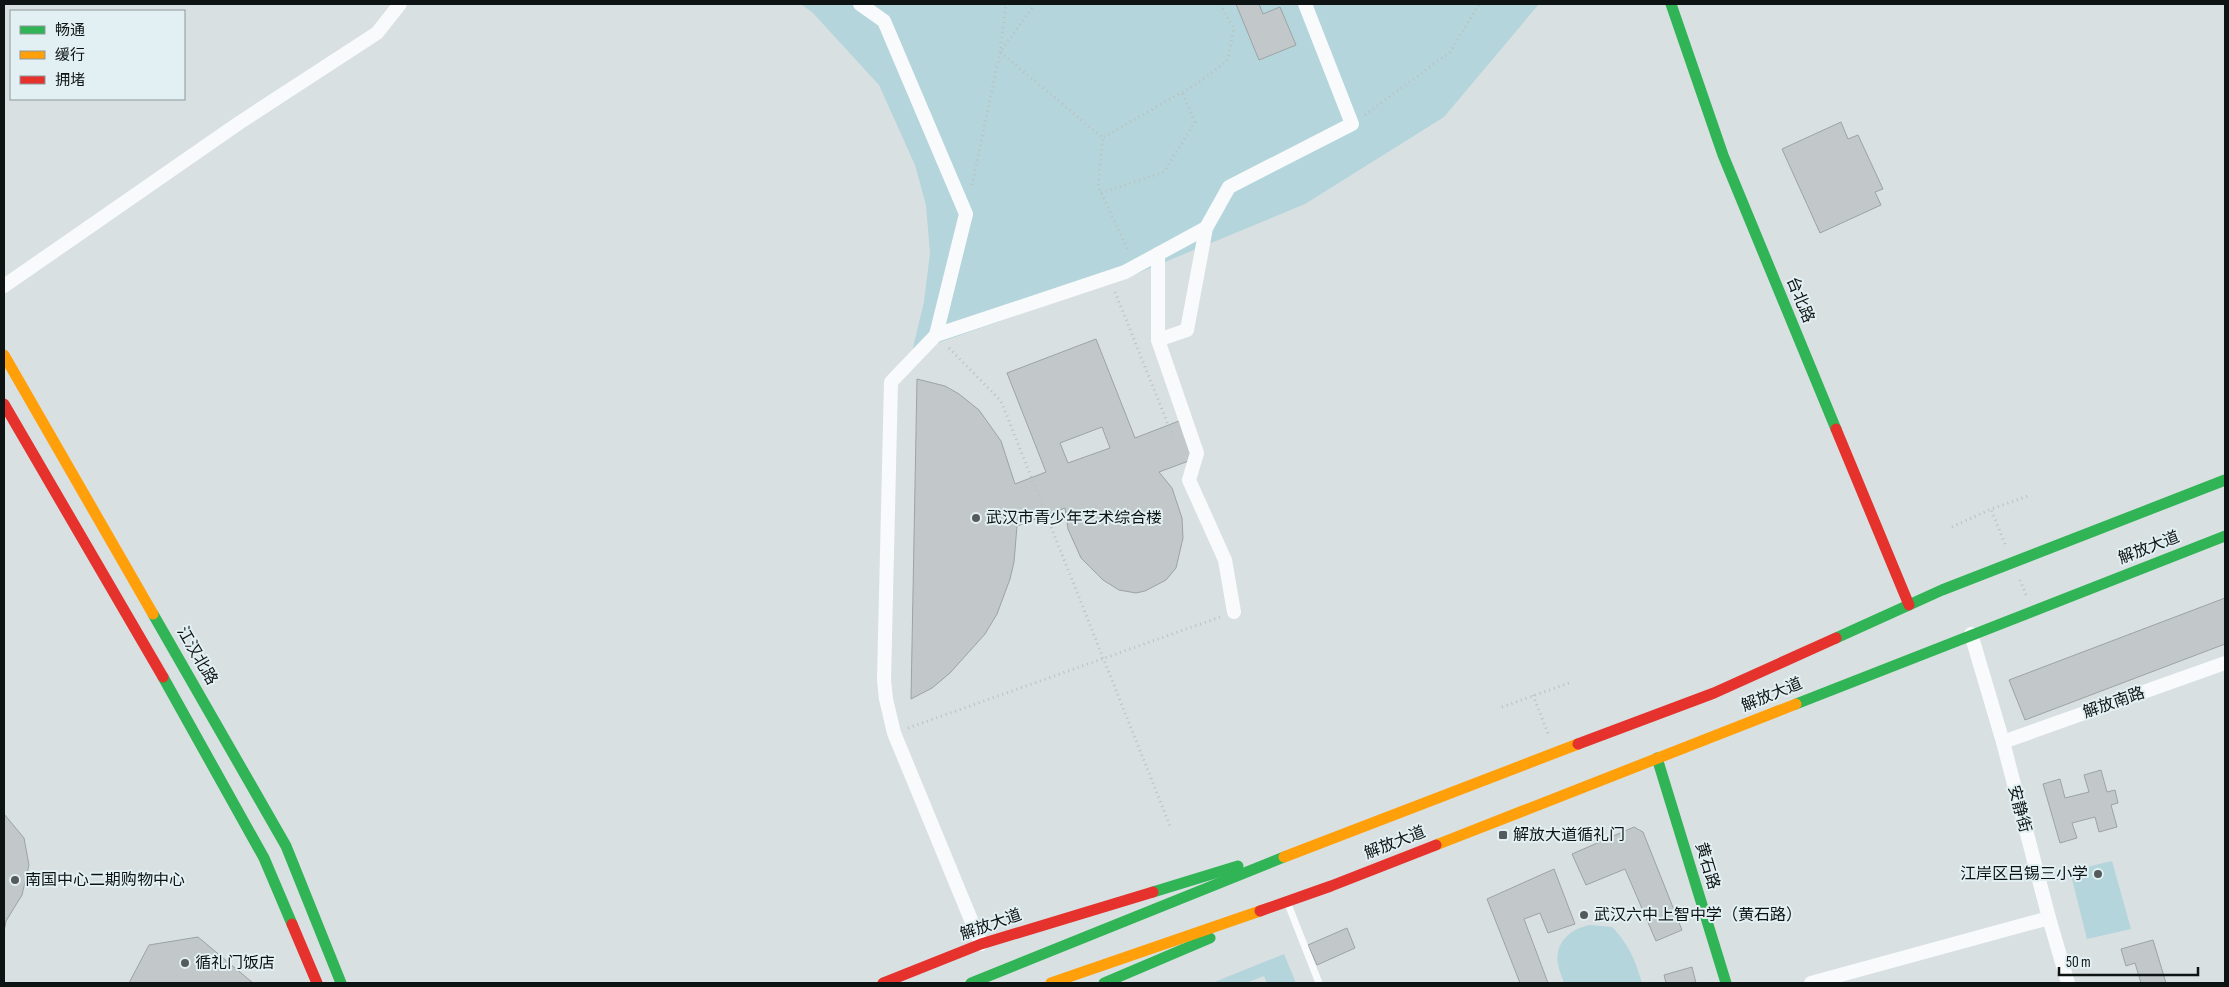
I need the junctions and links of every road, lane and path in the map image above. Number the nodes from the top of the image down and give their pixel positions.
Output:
1 (400, 4) edge
2 (860, 4) edge
3 (1006, 4) edge
4 (1035, 4) edge
5 (1220, 4) edge
6 (1305, 4) edge
7 (1479, 4) edge
8 (1671, 4) edge
9 (1000, 52) junction
10 (1182, 92) junction
11 (1352, 124) junction
12 (1103, 138) junction
13 (972, 186) dead end
14 (1102, 193) junction
15 (1206, 228) junction
16 (1158, 254) junction
17 (1135, 266) junction
18 (1110, 277) junction
19 (4, 286) edge
20 (936, 334) junction
21 (1158, 340) junction
22 (4, 355) edge
23 (4, 404) edge
24 (1175, 443) dead end
25 (2225, 480) edge
26 (1991, 509) dead end
27 (1952, 526) dead end
28 (2225, 536) edge
29 (1909, 605) junction
30 (1234, 612) joint
31 (1971, 634) junction
32 (1103, 658) junction
33 (2225, 663) edge
34 (1569, 683) dead end
35 (1502, 707) dead end
36 (894, 733) junction
37 (2003, 742) junction
38 (1657, 758) junction
39 (1170, 826) dead end
40 (1340, 835) junction
41 (1331, 886) junction
42 (1288, 904) junction
43 (2049, 918) junction
44 (981, 944) junction
45 (1128, 979) edge
46 (317, 983) edge
47 (341, 983) edge
48 (883, 983) edge
49 (971, 983) edge
50 (1050, 983) edge
51 (1104, 983) edge
52 (1319, 983) edge
53 (1726, 983) edge
54 (1811, 983) edge
55 (2068, 983) edge

1 - 19 street
2 - 20 street
3 - 9 path
4 - 9 path
5 - 10 path
6 - 11 street
7 - 11 path
8 - 29 main road, 台北路
9 - 12 path
9 - 13 path
10 - 12 path
10 - 14 path
11 - 15 street
12 - 14 path
14 - 17 path
15 - 16 street
15 - 21 street
16 - 17 street
16 - 21 street
17 - 18 street
18 - 20 street
18 - 24 path
20 - 32 path
20 - 36 street
21 - 30 street
22 - 47 main road, 江汉北路
23 - 46 main road
25 - 29 main road, 解放大道
26 - 27 path
28 - 31 main road, 解放大道
29 - 40 main road, 解放大道
30 - 32 path
31 - 37 street, 安静街
31 - 38 main road, 解放大道
32 - 36 path
32 - 39 path
33 - 37 street, 解放南路
34 - 35 path
36 - 44 street
37 - 43 street, 安静街
38 - 41 main road, 解放大道
38 - 53 main road, 黄石路
40 - 44 main road, 解放大道
40 - 49 main road, 解放大道
41 - 42 main road, 解放大道
41 - 50 main road, 解放大道
42 - 45 main road, 解放大道
42 - 52 lane
43 - 54 street
43 - 55 street, 安静街
44 - 48 main road, 解放大道
45 - 51 main road, 解放大道

